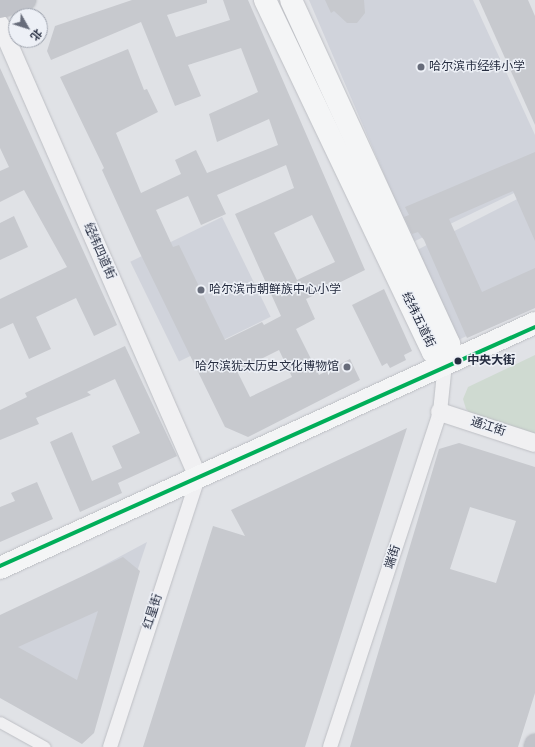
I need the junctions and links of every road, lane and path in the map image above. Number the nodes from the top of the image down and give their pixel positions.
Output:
1 (26, 0) edge
2 (265, 0) edge
3 (292, 0) edge
4 (0, 8) edge
5 (0, 24) edge
6 (535, 323) edge
7 (445, 364) junction
8 (440, 412) junction
9 (535, 443) edge
10 (198, 478) junction
11 (0, 568) edge
12 (0, 722) edge
13 (535, 744) edge
14 (45, 747) edge
15 (110, 747) edge
16 (330, 747) edge
17 (534, 747) edge

1 - 4 main road
2 - 7 main road, 经纬五道街
3 - 7 main road, 经纬五道街
5 - 10 street, 经纬四道街
6 - 7 main road
7 - 8 street, 端街
7 - 10 main road
8 - 9 street, 通江街
8 - 16 street, 端街
10 - 11 main road
10 - 15 street, 红星街
12 - 14 street
13 - 17 main road

